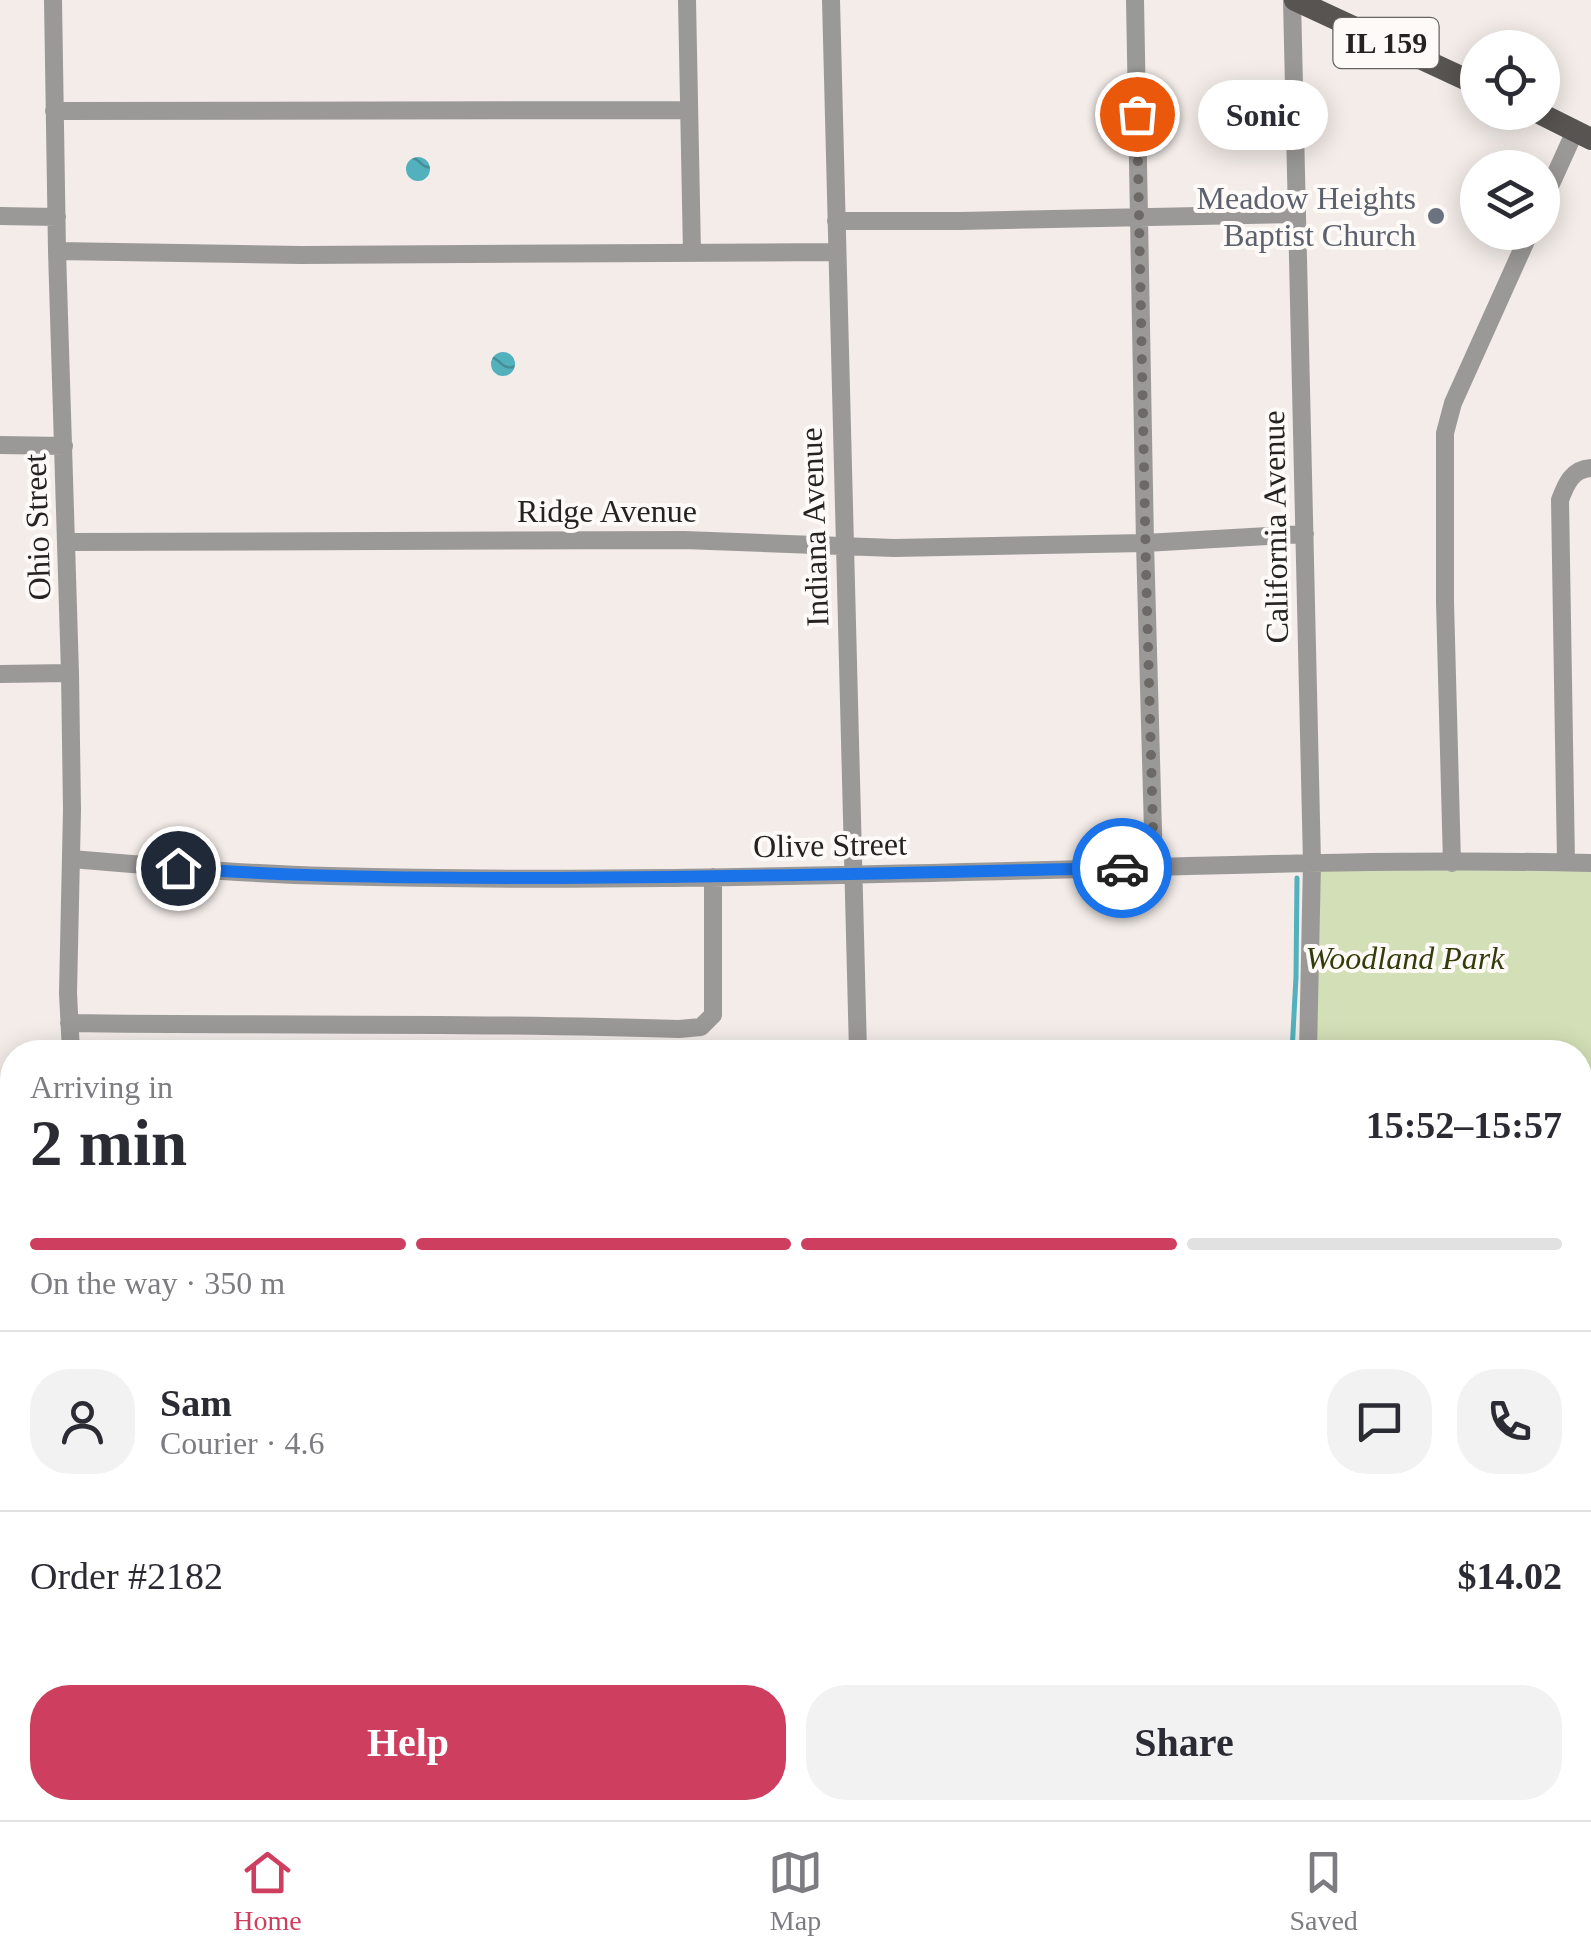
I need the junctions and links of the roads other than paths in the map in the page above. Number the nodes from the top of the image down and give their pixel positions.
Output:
1 (53, 0) edge
2 (686, 0) edge
3 (831, 0) edge
4 (1136, 0) edge
5 (1294, 0) edge
6 (1460, 76) edge
7 (54, 110) junction
8 (689, 110) junction
9 (1560, 124) edge
10 (1583, 135) edge
11 (1560, 174) edge
12 (1297, 214) junction
13 (0, 216) edge
14 (1139, 216) junction
15 (57, 217) junction
16 (836, 221) junction
17 (1522, 250) edge
18 (58, 251) junction
19 (836, 252) junction
20 (692, 253) junction
21 (0, 445) edge
22 (64, 446) junction
23 (1588, 468) edge
24 (1305, 534) junction
25 (68, 542) junction
26 (1145, 543) junction
27 (845, 546) junction
28 (70, 673) junction
29 (0, 674) edge
30 (71, 859) junction
31 (1566, 862) junction
32 (1452, 863) junction
33 (1591, 863) edge
34 (1312, 864) junction
35 (1154, 867) junction
36 (854, 874) junction
37 (713, 877) junction
38 (69, 1022) junction
39 (70, 1040) edge
40 (858, 1040) edge
41 (1308, 1040) edge

1 - 7 street, Ohio Street
2 - 8 street
3 - 16 street, Indiana Avenue
4 - 14 street
5 - 6 main road, IL 159
5 - 12 street, California Avenue
7 - 8 street
7 - 15 street, Ohio Street
8 - 20 street
9 - 10 main road
10 - 11 street
12 - 14 street
12 - 24 street, California Avenue
13 - 15 street
14 - 16 street
14 - 26 street
15 - 18 street, Ohio Street
16 - 19 street, Indiana Avenue
17 - 32 street
18 - 20 street
18 - 22 street, Ohio Street
19 - 20 street
19 - 27 street, Indiana Avenue
21 - 22 street
22 - 25 street, Ohio Street
23 - 31 street
24 - 26 street, Ridge Avenue
24 - 34 street, California Avenue
25 - 27 street, Ridge Avenue
25 - 28 street, Ohio Street
26 - 27 street, Ridge Avenue
26 - 35 street
27 - 36 street, Indiana Avenue
28 - 29 street
28 - 30 street, Ohio Street
30 - 37 street, Olive Street
30 - 38 street, Ohio Street
31 - 32 street, Olive Street
31 - 33 street, Olive Street
32 - 34 street, Olive Street
34 - 35 street, Olive Street
34 - 41 street, California Avenue
35 - 36 street, Olive Street
36 - 37 street, Olive Street
36 - 40 street, Indiana Avenue
37 - 38 street
38 - 39 street, Ohio Street

